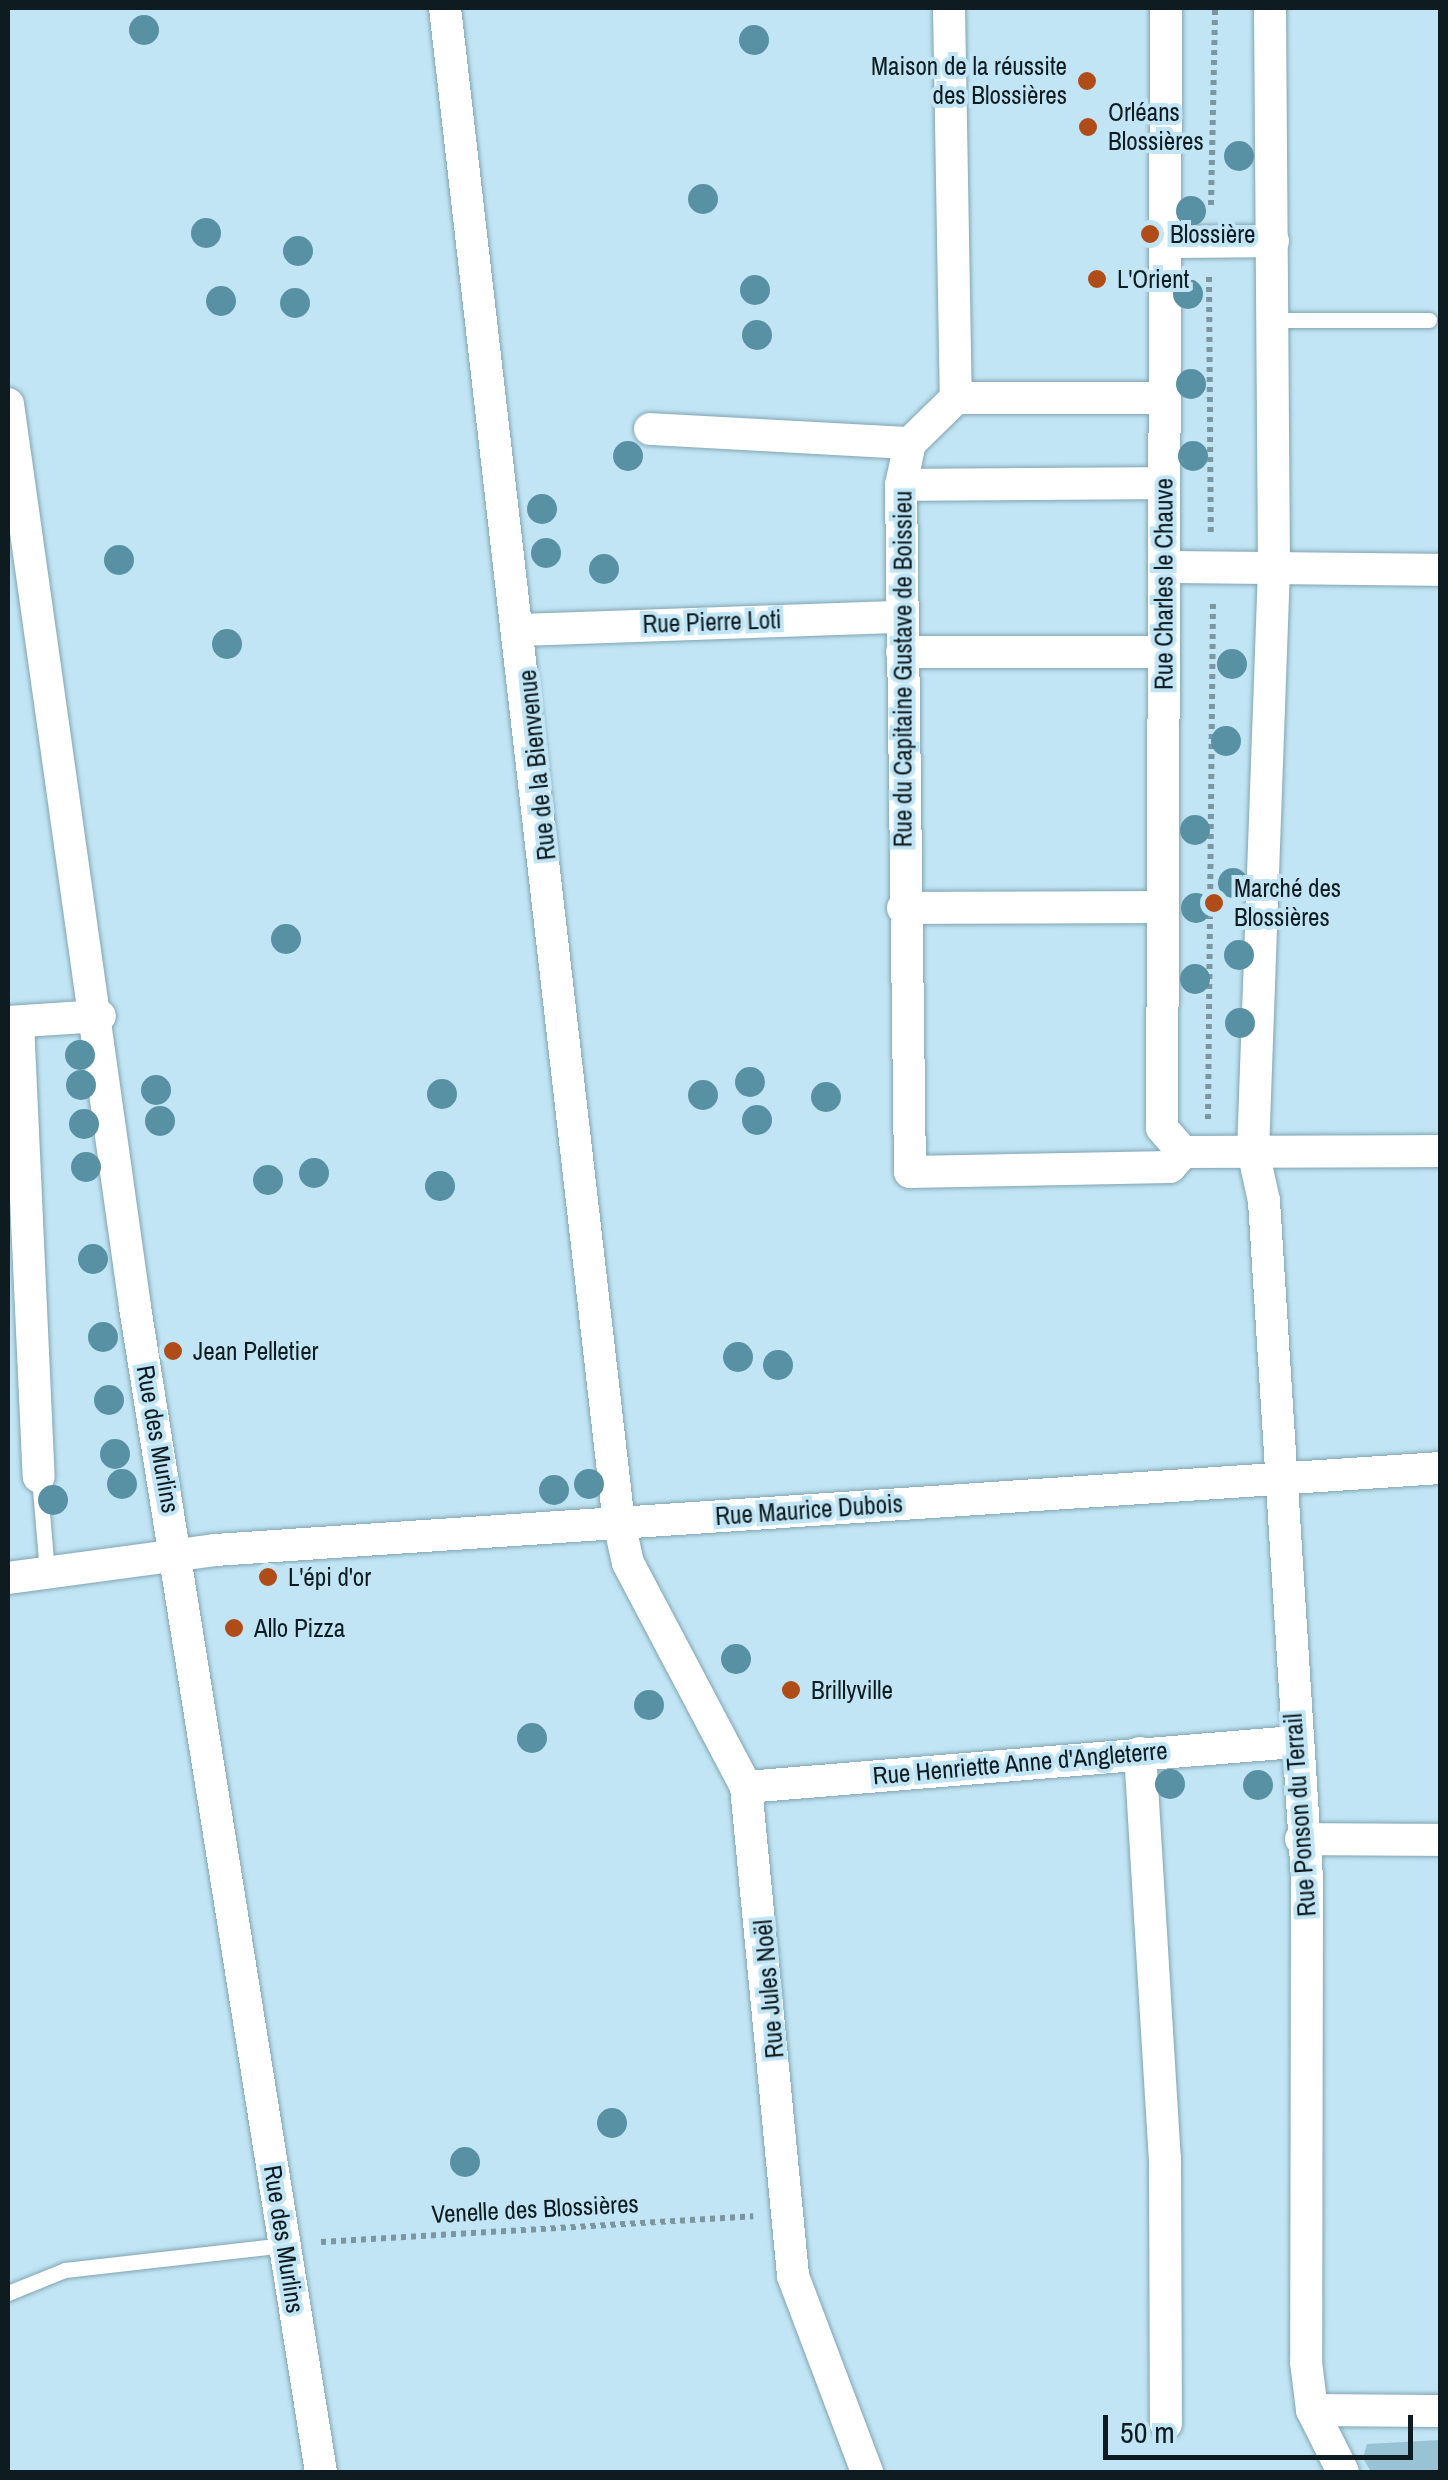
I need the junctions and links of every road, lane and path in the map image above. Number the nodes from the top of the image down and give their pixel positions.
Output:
1 (446, 8) edge
2 (949, 8) edge
3 (1166, 8) edge
4 (1215, 8) edge
5 (1270, 8) edge
6 (1272, 241) junction
7 (1164, 242) junction
8 (1210, 242) junction
9 (1273, 320) junction
10 (1429, 320) dead end
11 (956, 398) junction
12 (1163, 398) junction
13 (8, 404) edge
14 (650, 429) dead end
15 (910, 443) junction
16 (901, 484) junction
17 (1164, 484) junction
18 (19, 561) edge
19 (1165, 567) junction
20 (1274, 568) junction
21 (1212, 569) junction
22 (1440, 570) edge
23 (902, 617) junction
24 (522, 630) junction
25 (902, 652) junction
26 (1164, 652) junction
27 (1163, 907) junction
28 (903, 908) junction
29 (100, 1016) junction
30 (13, 1022) edge
31 (1253, 1151) junction
32 (1440, 1151) edge
33 (1195, 1152) junction
34 (1440, 1468) edge
35 (1281, 1474) junction
36 (39, 1477) joint
37 (619, 1523) junction
38 (178, 1556) junction
39 (47, 1572) junction
40 (8, 1578) edge
41 (1294, 1742) junction
42 (1140, 1752) junction
43 (746, 1787) junction
44 (1301, 1839) junction
45 (1440, 1840) edge
46 (788, 2214) junction
47 (285, 2244) junction
48 (8, 2294) edge
49 (1312, 2410) junction
50 (1440, 2410) edge
51 (1166, 2424) dead end
52 (320, 2472) edge
53 (867, 2472) edge
54 (1343, 2472) edge

1 - 24 street, Rue de la Bienvenue
2 - 11 street
3 - 7 street, Rue Charles le Chauve
4 - 8 path
5 - 6 street
6 - 8 street
6 - 9 street
7 - 8 street
7 - 12 street, Rue Charles le Chauve
8 - 21 path
9 - 10 lane
9 - 20 street
11 - 12 street
11 - 15 street
12 - 17 street, Rue Charles le Chauve
13 - 18 street, Rue des Murlins
14 - 15 street
15 - 16 street, Rue du Capitaine Gustave de Boissieu
16 - 17 street
16 - 23 street, Rue du Capitaine Gustave de Boissieu
17 - 19 street, Rue Charles le Chauve
18 - 29 street, Rue des Murlins
19 - 21 street
19 - 26 street, Rue Charles le Chauve
20 - 21 street
20 - 22 street
20 - 31 street
21 - 33 path
23 - 24 street, Rue Pierre Loti
23 - 25 street, Rue du Capitaine Gustave de Boissieu
24 - 37 street, Rue de la Bienvenue
25 - 26 street
25 - 28 street, Rue du Capitaine Gustave de Boissieu
26 - 27 street, Rue Charles le Chauve
27 - 28 street
27 - 33 street, Rue Charles le Chauve
28 - 33 street, Rue du Capitaine Gustave de Boissieu
29 - 30 street
29 - 38 street, Rue des Murlins
30 - 36 street
31 - 32 street
31 - 33 street
31 - 35 street, Rue Ponson du Terrail
34 - 35 street, Rue Maurice Dubois
35 - 37 street, Rue Maurice Dubois
35 - 41 street, Rue Ponson du Terrail
36 - 39 lane
37 - 38 street, Rue Maurice Dubois
37 - 43 street, Rue Jules Noël
38 - 39 street, Rue Maurice Dubois
38 - 47 street, Rue des Murlins
39 - 40 street, Rue Maurice Dubois
41 - 42 street, Rue Henriette Anne d'Angleterre
41 - 44 street, Rue Ponson du Terrail
42 - 43 street, Rue Henriette Anne d'Angleterre
42 - 51 street
43 - 46 street, Rue Jules Noël
44 - 45 street
44 - 49 street, Rue Ponson du Terrail
46 - 47 path, Venelle des Blossières
46 - 53 street, Rue Jules Noël
47 - 48 lane
47 - 52 street, Rue des Murlins
49 - 50 street
49 - 54 street, Rue Ponson du Terrail

